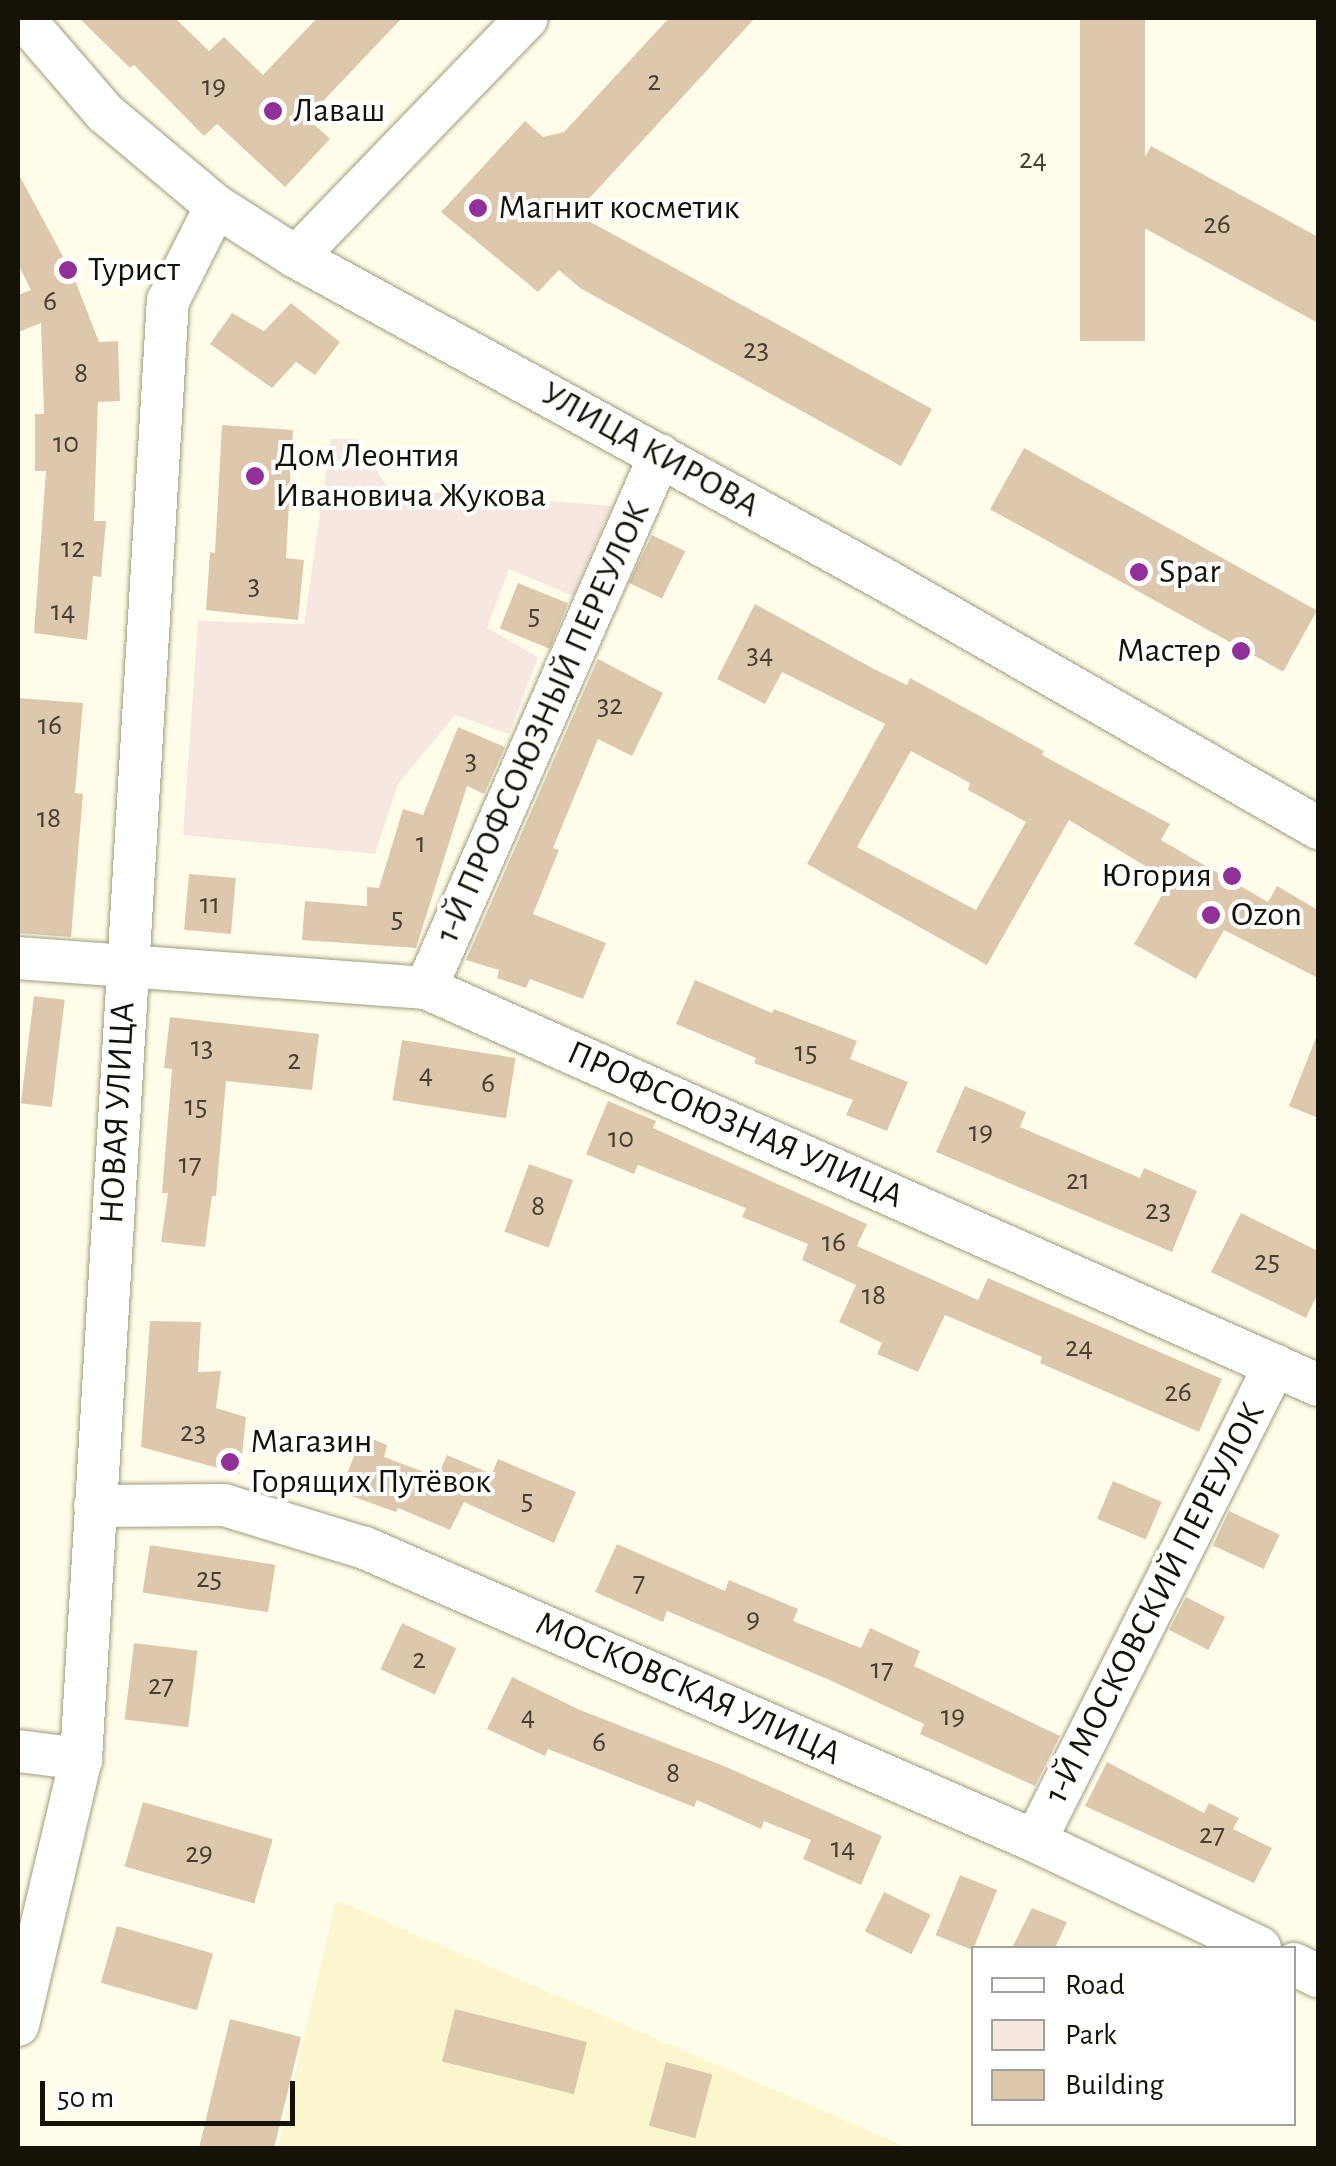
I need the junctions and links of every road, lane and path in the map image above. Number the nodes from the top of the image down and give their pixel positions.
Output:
1 (24, 18) edge
2 (527, 18) edge
3 (36, 58) edge
4 (216, 206) junction
5 (296, 257) junction
6 (660, 455) junction
7 (1318, 828) edge
8 (18, 958) edge
9 (126, 966) junction
10 (426, 988) junction
11 (1275, 1365) junction
12 (1318, 1385) edge
13 (95, 1506) junction
14 (18, 1751) edge
15 (82, 1759) junction
16 (1035, 1841) junction
17 (1256, 1946) edge
18 (18, 2025) edge

1 - 3 street, УЛИЦА КИРОВА
2 - 5 street
3 - 4 street, УЛИЦА КИРОВА
4 - 5 street, УЛИЦА КИРОВА
4 - 9 street, НОВАЯ УЛИЦА
5 - 6 street, УЛИЦА КИРОВА
6 - 7 street, УЛИЦА КИРОВА
6 - 10 street, 1-Й ПРОФСОЮЗНЫЙ ПЕРЕУЛОК
8 - 9 street, ПРОФСОЮЗНАЯ УЛИЦА
9 - 10 street, ПРОФСОЮЗНАЯ УЛИЦА
9 - 13 street, НОВАЯ УЛИЦА
10 - 11 street, ПРОФСОЮЗНАЯ УЛИЦА
11 - 12 street, ПРОФСОЮЗНАЯ УЛИЦА
11 - 16 street, 1-Й МОСКОВСКИЙ ПЕРЕУЛОК
13 - 15 street, НОВАЯ УЛИЦА
13 - 16 street, МОСКОВСКАЯ УЛИЦА
14 - 15 street
15 - 18 street, НОВАЯ УЛИЦА
16 - 17 street, МОСКОВСКАЯ УЛИЦА

